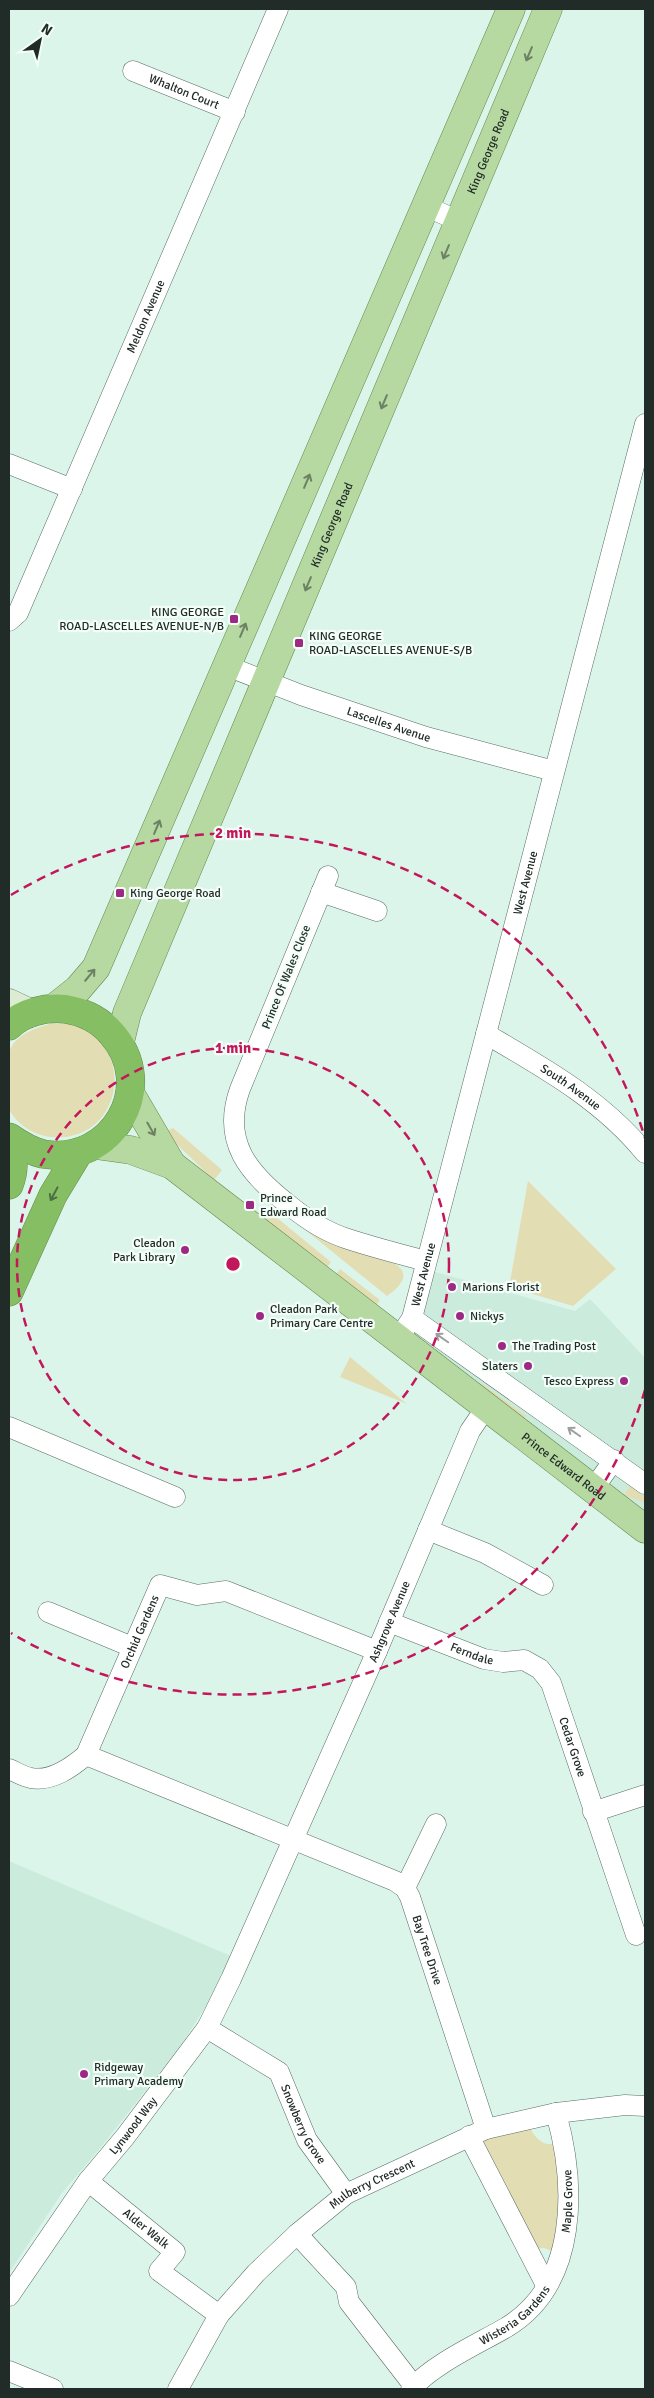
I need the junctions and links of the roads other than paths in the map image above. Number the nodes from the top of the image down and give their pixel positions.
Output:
1 (278, 9) edge
2 (511, 9) edge
3 (548, 9) edge
4 (133, 71) dead end
5 (235, 112) junction
6 (425, 206) junction
7 (460, 221) junction
8 (645, 424) edge
9 (9, 464) edge
10 (72, 489) junction
11 (9, 621) edge
12 (227, 666) junction
13 (267, 681) junction
14 (554, 771) junction
15 (377, 911) dead end
16 (26, 1012) edge
17 (486, 1034) junction
18 (120, 1042) junction
19 (130, 1093) junction
20 (9, 1137) edge
21 (9, 1142) edge
22 (644, 1147) edge
23 (87, 1148) junction
24 (172, 1165) junction
25 (9, 1185) edge
26 (426, 1261) junction
27 (9, 1292) edge
28 (405, 1328) junction
29 (487, 1406) junction
30 (9, 1427) edge
31 (614, 1460) junction
32 (645, 1484) edge
33 (593, 1489) junction
34 (175, 1497) dead end
35 (645, 1529) edge
36 (428, 1530) junction
37 (543, 1585) dead end
38 (48, 1612) dead end
39 (389, 1622) junction
40 (132, 1647) junction
41 (376, 1651) junction
42 (551, 1684) joint
43 (86, 1755) junction
44 (9, 1769) edge
45 (645, 1795) edge
46 (593, 1812) junction
47 (436, 1824) dead end
48 (293, 1838) junction
49 (405, 1888) junction
50 (636, 1935) dead end
51 (207, 2028) junction
52 (645, 2106) edge
53 (556, 2113) junction
54 (478, 2133) junction
55 (88, 2181) junction
56 (346, 2194) junction
57 (297, 2234) junction
58 (546, 2285) junction
59 (9, 2296) edge
60 (219, 2314) junction
61 (9, 2371) edge
62 (413, 2388) edge
63 (53, 2389) edge
64 (178, 2389) edge

1 - 5 street, Meldon Avenue
2 - 6 main road
3 -> 7 main road, King George Road
4 - 5 street, Whalton Court
5 - 10 street, Meldon Avenue
6 - 7 street
12 -> 6 main road
7 -> 13 main road, King George Road
8 - 14 street, West Avenue
9 - 10 street
10 - 11 street, Meldon Avenue
12 - 13 street, Lascelles Avenue
16 -> 12 main road
13 - 14 street, Lascelles Avenue
13 - 18 main road, King George Road
14 - 17 street, West Avenue
15 - 26 street, Prince Of Wales Close
16 - 18 highway
17 - 22 street, South Avenue
17 - 26 street, West Avenue
18 - 19 highway
19 - 23 highway
19 -> 24 main road, Prince Edward Road
20 - 23 highway
21 - 25 highway
23 - 24 main road, Prince Edward Road
23 -> 27 highway
24 - 28 main road, Prince Edward Road
26 - 28 street, West Avenue
28 - 29 main road, Prince Edward Road
31 -> 28 street
29 - 33 main road, Prince Edward Road
29 - 36 street, Ashgrove Avenue
30 - 34 street
31 - 32 street
31 - 33 street
33 - 35 main road, Prince Edward Road
36 - 37 street
36 - 39 street, Ashgrove Avenue
38 - 40 street
39 - 41 street, Ashgrove Avenue
39 - 42 street, Ferndale
40 - 41 street, Orchid Gardens
40 - 43 street, Orchid Gardens
41 - 48 street, Ashgrove Avenue
42 - 46 street, Cedar Grove
43 - 44 street, Orchid Gardens
43 - 48 street
45 - 46 street
46 - 50 street, Cedar Grove
47 - 49 street
48 - 49 street
48 - 51 street, Lynwood Way
49 - 54 street, Bay Tree Drive
51 - 55 street, Lynwood Way
51 - 56 street, Snowberry Grove
52 - 53 street, Mulberry Crescent
53 - 54 street, Mulberry Crescent
53 - 58 street, Maple Grove
54 - 56 street, Mulberry Crescent
54 - 58 street, Wisteria Gardens
55 - 59 street, Lynwood Way
55 - 60 street, Alder Walk
56 - 57 street, Mulberry Crescent
57 - 60 street, Mulberry Crescent
57 - 62 street
58 - 62 street, Wisteria Gardens
60 - 64 street, Mulberry Crescent
61 - 63 street

